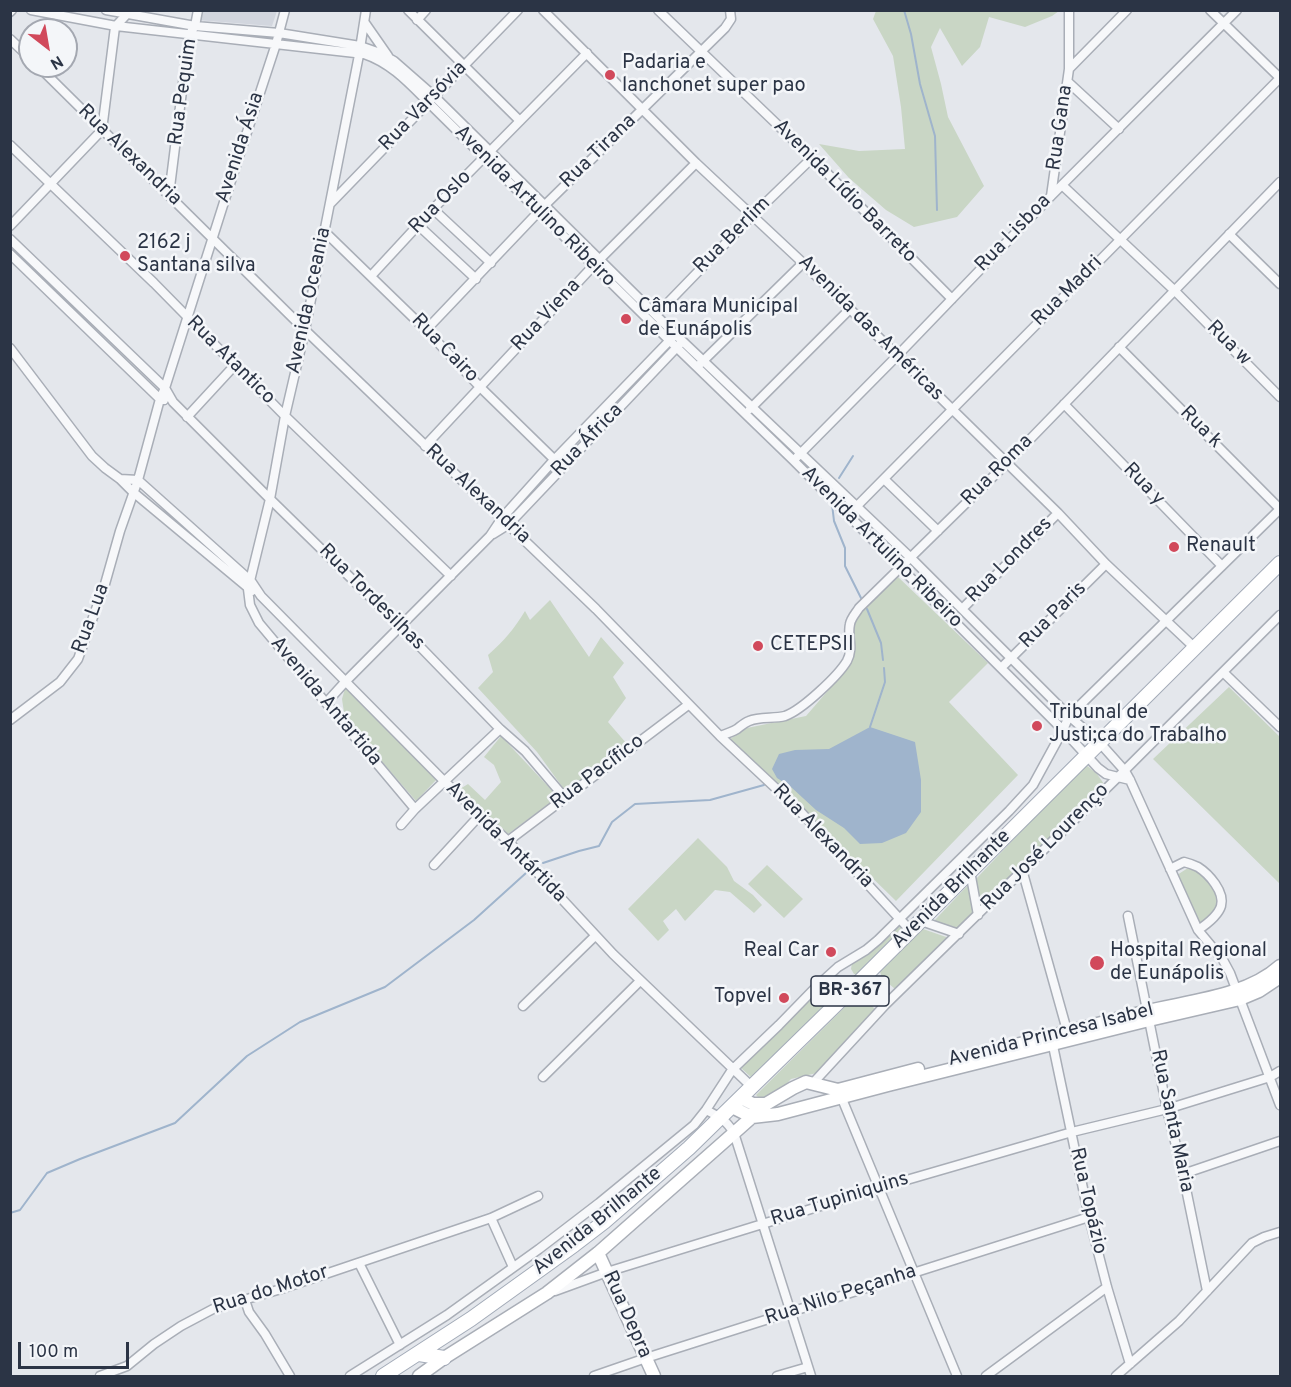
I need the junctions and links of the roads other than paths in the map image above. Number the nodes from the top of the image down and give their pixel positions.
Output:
1 (31, 10) edge
2 (106, 10) edge
3 (198, 10) edge
4 (285, 10) edge
5 (366, 10) edge
6 (408, 10) edge
7 (426, 10) edge
8 (518, 10) edge
9 (543, 10) edge
10 (658, 10) edge
11 (730, 10) edge
12 (1069, 10) edge
13 (1127, 10) edge
14 (1210, 10) edge
15 (1237, 10) edge
16 (127, 14) junction
17 (417, 20) junction
18 (364, 23) junction
19 (1224, 24) junction
20 (116, 26) junction
21 (195, 26) junction
22 (279, 33) junction
23 (189, 35) junction
24 (276, 44) junction
25 (359, 50) junction
26 (701, 52) junction
27 (587, 53) junction
28 (390, 58) junction
29 (464, 66) junction
30 (1069, 69) junction
31 (50, 78) edge
32 (1280, 78) edge
33 (1068, 82) junction
34 (431, 99) junction
35 (644, 109) junction
36 (520, 121) junction
37 (1119, 129) junction
38 (102, 130) junction
39 (10, 145) edge
40 (487, 155) junction
41 (812, 158) junction
42 (696, 163) junction
43 (1281, 182) edge
44 (51, 183) junction
45 (1062, 185) junction
46 (170, 195) junction
47 (1051, 196) junction
48 (330, 204) junction
49 (433, 208) junction
50 (542, 208) junction
51 (752, 216) junction
52 (418, 225) junction
53 (10, 226) edge
54 (325, 232) junction
55 (1229, 234) junction
56 (212, 238) junction
57 (10, 239) edge
58 (1120, 239) junction
59 (10, 254) edge
60 (491, 263) junction
61 (597, 263) junction
62 (802, 263) junction
63 (371, 276) junction
64 (476, 279) junction
65 (1281, 284) edge
66 (1175, 291) junction
67 (952, 299) junction
68 (849, 310) junction
69 (656, 315) junction
70 (187, 318) junction
71 (305, 330) junction
72 (426, 330) junction
73 (672, 338) junction
74 (680, 345) junction
75 (1119, 347) junction
76 (10, 348) edge
77 (897, 356) junction
78 (700, 364) junction
79 (235, 365) junction
80 (165, 388) junction
81 (481, 388) junction
82 (1281, 397) edge
83 (160, 399) junction
84 (173, 402) junction
85 (1064, 404) junction
86 (752, 407) junction
87 (952, 410) junction
88 (745, 414) junction
89 (285, 416) junction
90 (187, 417) junction
91 (425, 446) junction
92 (800, 453) junction
93 (554, 460) junction
94 (793, 460) junction
95 (1007, 463) junction
96 (562, 467) junction
97 (120, 479) junction
98 (884, 479) junction
99 (138, 480) junction
100 (133, 492) junction
101 (270, 499) junction
102 (856, 507) junction
103 (1281, 509) edge
104 (1058, 513) junction
105 (506, 521) junction
106 (938, 531) junction
107 (911, 558) junction
108 (1281, 563) edge
109 (1106, 564) junction
110 (1222, 566) junction
111 (901, 568) junction
112 (451, 576) junction
113 (250, 585) junction
114 (962, 609) junction
115 (1281, 615) edge
116 (1166, 621) junction
117 (401, 627) junction
118 (1195, 648) junction
119 (1011, 658) junction
120 (1002, 668) junction
121 (1223, 672) junction
122 (346, 681) junction
123 (326, 703) junction
124 (688, 705) junction
125 (1069, 716) junction
126 (10, 720) edge
127 (1281, 727) edge
128 (501, 729) junction
129 (1063, 730) junction
130 (720, 736) junction
131 (1100, 743) junction
132 (1086, 757) junction
133 (1125, 771) junction
134 (1117, 778) junction
135 (1130, 780) junction
136 (444, 781) junction
137 (565, 798) junction
138 (415, 808) junction
139 (480, 815) junction
140 (401, 825) dead end
141 (508, 842) junction
142 (434, 865) dead end
143 (1170, 869) junction
144 (970, 871) junction
145 (1020, 874) junction
146 (978, 915) junction
147 (1128, 916) dead end
148 (900, 918) junction
149 (915, 925) junction
150 (1198, 930) junction
151 (959, 934) junction
152 (595, 936) junction
153 (1281, 966) edge
154 (1281, 977) edge
155 (640, 981) junction
156 (858, 983) junction
157 (1239, 995) junction
158 (885, 1005) junction
159 (523, 1006) dead end
160 (1148, 1016) junction
161 (1068, 1036) junction
162 (1051, 1041) junction
163 (732, 1070) junction
164 (1281, 1071) edge
165 (543, 1077) dead end
166 (1270, 1077) junction
167 (815, 1084) junction
168 (752, 1087) junction
169 (793, 1088) junction
170 (840, 1094) junction
171 (818, 1103) junction
172 (758, 1105) junction
173 (1281, 1105) edge
174 (731, 1107) junction
175 (798, 1109) junction
176 (1167, 1109) junction
177 (706, 1110) junction
178 (752, 1117) junction
179 (1072, 1132) junction
180 (734, 1133) junction
181 (1281, 1141) edge
182 (1183, 1174) junction
183 (879, 1188) junction
184 (538, 1196) dead end
185 (1089, 1217) junction
186 (491, 1218) junction
187 (763, 1223) junction
188 (1281, 1232) edge
189 (598, 1253) junction
190 (359, 1263) junction
191 (513, 1267) junction
192 (607, 1272) junction
193 (914, 1273) junction
194 (1107, 1287) junction
195 (1207, 1291) junction
196 (547, 1293) junction
197 (245, 1300) junction
198 (790, 1312) junction
199 (400, 1346) junction
200 (418, 1354) junction
201 (444, 1358) junction
202 (646, 1358) junction
203 (1130, 1364) junction
204 (808, 1367) junction
205 (100, 1377) edge
206 (291, 1377) edge
207 (350, 1377) edge
208 (382, 1377) edge
209 (419, 1377) edge
210 (594, 1377) edge
211 (654, 1377) edge
212 (777, 1377) edge
213 (811, 1377) edge
214 (957, 1377) edge
215 (986, 1377) edge
216 (1116, 1377) edge

1 - 20 street, Avenida Artulino Ribeiro
2 - 16 street, Avenida Artulino Ribeiro
3 - 21 street
4 - 22 street, Avenida Ásia
5 - 18 street, Avenida Oceania
6 - 17 street
7 - 17 street
8 - 29 street, Rua Varsóvia
9 - 27 street, Avenida das Américas
10 - 26 street, Avenida Lídio Barreto
11 - 26 street, Rua Tirana
12 - 30 street
13 - 30 street, Rua Gana
14 - 19 street
15 - 19 street, Rua Lisboa
16 - 20 street
16 - 21 street, Avenida Artulino Ribeiro
17 - 29 street
18 - 25 street, Avenida Oceania
18 - 28 street
19 - 32 street
19 - 37 street, Rua Lisboa
20 - 23 street, Avenida Artulino Ribeiro
20 - 38 street
21 - 22 street, Avenida Artulino Ribeiro
21 - 23 street, Rua Pequim
22 - 24 street, Avenida Ásia
22 - 25 street, Avenida Artulino Ribeiro
23 - 24 street, Avenida Artulino Ribeiro
23 - 46 street, Rua Pequim
24 - 25 street, Avenida Artulino Ribeiro
24 - 56 street, Avenida Ásia
25 - 28 street, Avenida Artulino Ribeiro
25 - 34 street, Avenida Artulino Ribeiro
25 - 48 street, Avenida Oceania
26 - 35 street, Rua Tirana
26 - 41 street, Avenida Lídio Barreto
27 - 35 street, Avenida das Américas
27 - 36 street, Rua Oslo
28 - 34 street, Avenida Artulino Ribeiro
29 - 34 street, Rua Varsóvia
29 - 36 street
30 - 33 street, Rua Gana
31 - 38 street, Rua Alexandria
32 - 58 street, Rua Madri
33 - 37 street
33 - 47 street, Rua Gana
34 - 40 street, Avenida Artulino Ribeiro
34 - 48 street, Rua Varsóvia
35 - 42 street, Avenida das Américas
35 - 50 street, Rua Tirana
36 - 40 street, Rua Oslo
37 - 45 street, Rua Lisboa
38 - 44 street
38 - 46 street, Rua Alexandria
39 - 44 street, Rua Atantico
40 - 49 street, Rua Oslo
40 - 50 street, Avenida Artulino Ribeiro
41 - 51 street, Rua Berlim
41 - 67 street, Avenida Lídio Barreto
42 - 51 street, Avenida das Américas
42 - 61 street, Rua Viena
43 - 55 street, Rua Roma
44 - 53 street
44 - 70 street, Rua Atantico
45 - 47 street, Rua Lisboa
45 - 58 street, Rua w
46 - 56 street, Rua Alexandria
47 - 67 street, Rua Lisboa
48 - 54 street, Avenida Oceania
49 - 52 street, Rua Oslo
49 - 60 street
50 - 60 street, Rua Tirana
50 - 61 street, Avenida Artulino Ribeiro
51 - 62 street, Avenida das Américas
51 - 69 street, Rua Berlim
52 - 63 street, Rua Oslo
52 - 64 street
54 - 63 street, Rua Cairo
54 - 71 street, Avenida Oceania
55 - 65 street
55 - 66 street, Rua Roma
56 - 70 street, Avenida Ásia
56 - 71 street, Rua Alexandria
57 - 80 street, Rua Tordesilhas
58 - 66 street, Rua w
58 - 87 street, Rua Madri
59 - 83 street
60 - 64 street, Rua Tirana
61 - 69 street, Avenida Artulino Ribeiro
61 - 73 street, Avenida Artulino Ribeiro
61 - 81 street, Rua Viena
62 - 68 street, Avenida das Américas
62 - 78 street
63 - 72 street, Rua Cairo
64 - 72 street, Rua Tirana
66 - 75 street, Rua Roma
66 - 82 street, Rua w
67 - 77 street, Rua Lisboa
68 - 77 street, Avenida das Américas
68 - 86 street
69 - 73 street, Avenida Artulino Ribeiro
70 - 79 street, Rua Atantico
70 - 80 street, Avenida Ásia
71 - 89 street, Avenida Oceania
71 - 91 street, Rua Alexandria
72 - 81 street, Rua Cairo
73 - 74 street, Avenida Artulino Ribeiro
73 - 93 street, Rua África
74 - 78 street, Avenida Artulino Ribeiro
74 - 96 street, Rua África
75 - 85 street, Rua Roma
75 - 103 street, Rua k
76 - 97 street, Avenida Antártida
77 - 87 street, Avenida das Américas
77 - 92 street, Rua Lisboa
78 - 86 street, Avenida Artulino Ribeiro
78 - 88 street, Avenida Artulino Ribeiro
79 - 89 street, Rua Atantico
79 - 90 street
80 - 83 street, Avenida Ásia
80 - 84 street, Rua Tordesilhas
81 - 91 street, Rua Viena
81 - 93 street, Rua Cairo
83 - 84 street
83 - 99 street, Avenida Ásia
84 - 90 street, Rua Tordesilhas
85 - 95 street, Rua Roma
85 - 110 street, Rua y
86 - 88 street
86 - 92 street, Avenida Artulino Ribeiro
87 - 95 street, Avenida das Américas
87 - 98 street, Rua Madri
88 - 94 street, Avenida Artulino Ribeiro
89 - 101 street, Avenida Oceania
89 - 112 street, Rua Atantico
90 - 101 street, Rua Tordesilhas
91 - 105 street, Rua Alexandria
92 - 94 street, Rua Lisboa
92 - 102 street, Avenida Artulino Ribeiro
93 - 96 street, Rua Cairo
93 - 105 street, Rua África
94 - 111 street, Avenida Artulino Ribeiro
95 - 104 street, Avenida das Américas
95 - 106 street, Rua Roma
96 - 105 street, Rua África
97 - 99 street
97 - 100 street, Avenida Antártida
98 - 102 street, Rua Madri
98 - 106 street
99 - 100 street, Avenida Ásia
99 - 113 street, Avenida Antártida
100 - 113 street, Avenida Antártida
100 - 126 street, Rua Lua
101 - 113 street, Avenida Oceania
101 - 117 street, Rua Tordesilhas
102 - 107 street, Avenida Artulino Ribeiro
103 - 110 street
104 - 109 street, Avenida das Américas
104 - 114 street, Rua Londres
105 - 112 street, Rua África
105 - 124 street, Rua Alexandria
106 - 107 street, Rua Roma
107 - 111 street, Rua Roma
107 - 114 street, Avenida Artulino Ribeiro
108 - 118 main road, Avenida Brilhante / BR-367
109 - 116 street, Avenida das Américas
109 - 119 street, Rua Paris
110 - 116 street
111 - 120 street, Avenida Artulino Ribeiro
111 - 130 street, Rua Roma
112 - 117 street, Rua África
113 - 122 street, Avenida Antártida
113 - 123 street, Avenida Antartida
114 - 119 street, Avenida Artulino Ribeiro
115 - 121 street, Rua José Lourenço
116 - 118 street, Avenida das Américas
116 - 125 street
117 - 122 street, Rua África
117 - 128 street, Rua Tordesilhas
118 - 131 main road, Avenida Brilhante / BR-367
119 - 120 street, Rua Paris
119 - 125 street, Avenida Artulino Ribeiro
120 - 129 street, Avenida Artulino Ribeiro
121 - 127 street
121 - 133 street, Rua José Lourenço
122 - 123 street, Rua África
122 - 136 street, Avenida Antártida
123 - 138 street, Avenida Antartida
124 - 130 street, Rua Alexandria
124 - 137 street, Rua Pacífico
125 - 129 street
125 - 131 street, Avenida Artulino Ribeiro
128 - 136 street
128 - 137 street, Rua Tordesilhas
129 - 132 street, Avenida Artulino Ribeiro
129 - 148 street
130 - 148 street, Rua Alexandria
131 - 132 main road, Avenida Brilhante / BR-367
131 - 133 street, Avenida Artulino Ribeiro
132 - 134 street, Avenida Artulino Ribeiro
132 - 144 main road, Avenida Brilhante / BR-367
133 - 134 street, Rua José Lourenço
133 - 135 street, Avenida Artulino Ribeiro
134 - 135 street
134 - 145 street, Rua José Lourenço
135 - 143 street, Avenida Artulino Ribeiro
136 - 138 street
136 - 139 street, Avenida Antártida
137 - 141 street, Rua Pacífico
138 - 140 street
139 - 141 street, Avenida Antártida
139 - 142 street
141 - 152 street, Avenida Antártida
143 - 150 street, Avenida Artulino Ribeiro
143 - 150 street
144 - 146 street
144 - 149 main road, Avenida Brilhante / BR-367
145 - 146 street, Rua José Lourenço
145 - 161 street
146 - 151 street, Rua José Lourenço
147 - 160 street, Rua Santa Maria
148 - 149 street, Rua Alexandria
148 - 163 street
149 - 151 street
149 - 156 main road, Avenida Brilhante / BR-367
150 - 157 street, Avenida Artulino Ribeiro
151 - 158 street, Rua José Lourenço
152 - 155 street, Avenida Antártida
152 - 159 street
153 - 157 main road, Avenida Princesa Isabel
154 - 157 main road, Avenida Princesa Isabel
155 - 163 street, Avenida Antártida
155 - 165 street
156 - 158 street
156 - 168 main road, Avenida Brilhante / BR-367
157 - 160 main road, Avenida Princesa Isabel
157 - 166 street, Avenida Artulino Ribeiro
158 - 167 street, Rua José Lourenço
160 - 161 main road, Avenida Princesa Isabel
160 - 176 street, Rua Santa Maria
161 - 162 main road, Avenida Princesa Isabel
162 - 170 main road, Avenida Princesa Isabel
162 - 179 street, Rua Topázio
163 - 168 street, Avenida Antártida
163 - 177 street
164 - 166 street, Rua Tupiniquins
166 - 173 street, Avenida Artulino Ribeiro
166 - 176 street, Rua Tupiniquins
167 - 169 main road
167 - 170 main road, Avenida Princesa Isabel
167 - 171 main road
168 - 174 main road, Avenida Brilhante / BR-367
169 - 172 main road
169 - 175 main road
170 - 171 main road, Avenida Princesa Isabel
170 - 183 street
171 - 175 main road
172 - 174 main road
172 - 178 main road
174 - 177 street
174 - 178 main road
174 - 180 street
174 - 200 main road, Avenida Brilhante / BR-367
175 - 178 main road
176 - 179 street, Rua Tupiniquins
176 - 182 street, Rua Santa Maria
177 - 191 street
178 - 180 main road
179 - 183 street, Rua Tupiniquins
179 - 185 street, Rua Topázio
180 - 187 street
180 - 189 main road
181 - 182 street
182 - 195 street, Rua Santa Maria
183 - 187 street, Rua Tupiniquins
183 - 193 street
184 - 186 street, Rua do Motor
185 - 193 street, Rua Nilo Peçanha
185 - 194 street, Rua Topázio
186 - 190 street, Rua do Motor
186 - 191 street
187 - 192 street, Rua Tupiniquins
187 - 198 street
188 - 195 street
189 - 192 main road, Rua Depra
189 - 196 main road
190 - 197 street, Rua do Motor
190 - 199 street
191 - 199 street
192 - 196 street, Rua Tupiniquins
192 - 202 main road, Rua Depra
193 - 198 street, Rua Nilo Peçanha
193 - 214 street
194 - 203 street, Rua Topázio
194 - 215 street
195 - 203 street
196 - 201 main road, Rua Tupiniquins
197 - 205 street, Rua do Motor
197 - 206 street
198 - 202 street, Rua Nilo Peçanha
198 - 204 street
199 - 207 street
200 - 201 main road
200 - 208 main road, Avenida Brilhante / BR-367
201 - 209 main road, Rua Tupiniquins
202 - 210 street, Rua Nilo Peçanha
202 - 211 main road, Rua Depra
203 - 216 street
204 - 212 street
204 - 213 street

